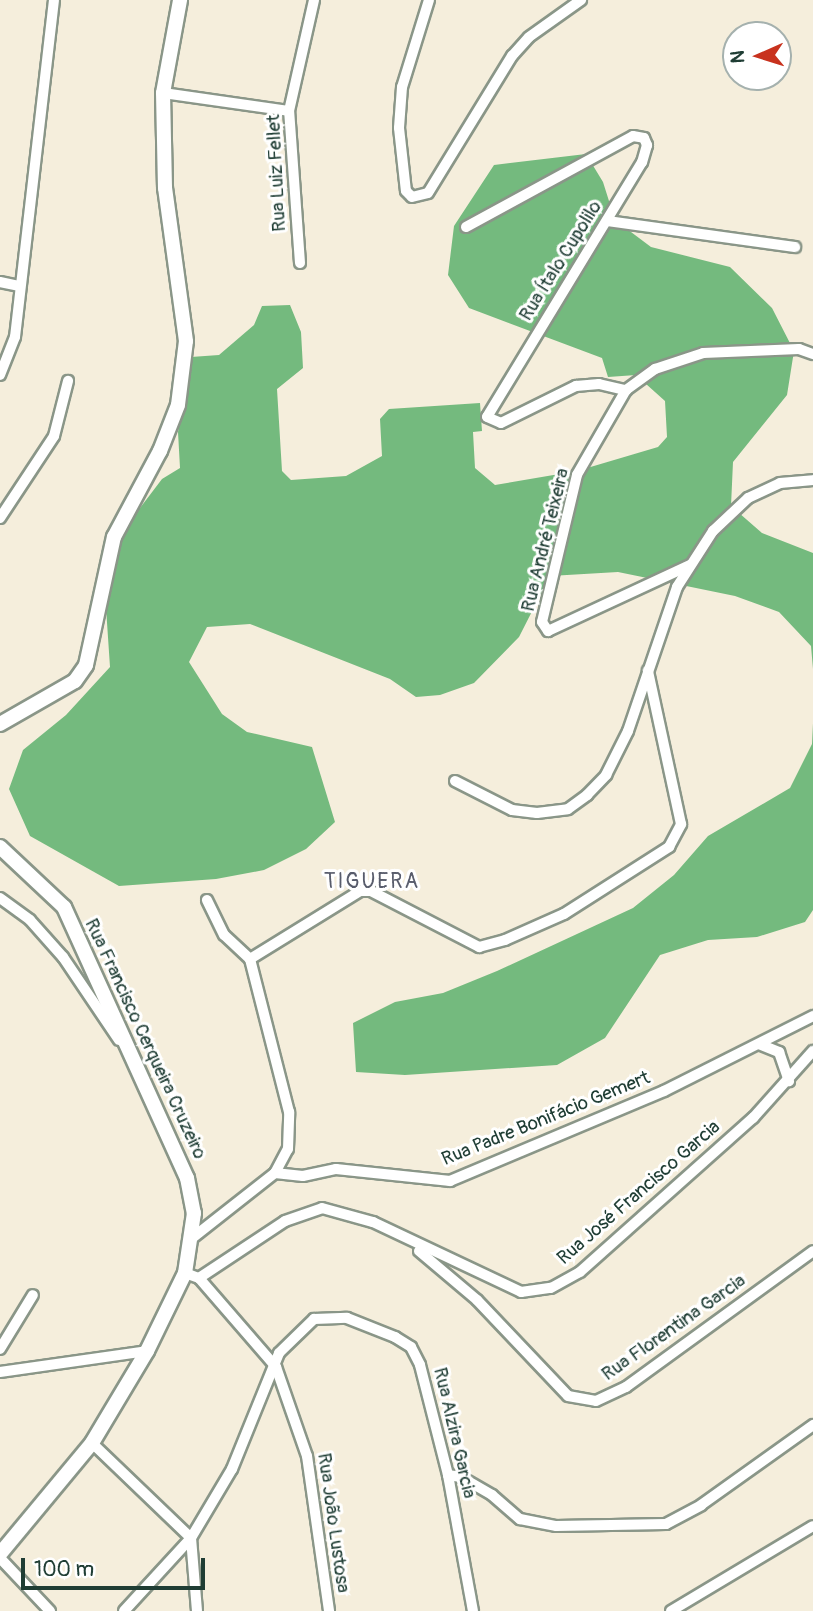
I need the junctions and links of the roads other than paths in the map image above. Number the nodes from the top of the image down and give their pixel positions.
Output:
1 (54, 0) edge
2 (180, 0) edge
3 (314, 0) edge
4 (429, 0) edge
5 (581, 0) edge
6 (163, 93) junction
7 (289, 111) junction
8 (607, 221) junction
9 (466, 227) dead end
10 (795, 247) dead end
11 (300, 263) dead end
12 (0, 282) edge
13 (19, 286) junction
14 (813, 354) edge
15 (0, 375) edge
16 (68, 381) dead end
17 (626, 390) junction
18 (813, 480) edge
19 (0, 518) edge
20 (690, 565) junction
21 (648, 671) junction
22 (0, 724) edge
23 (455, 781) dead end
24 (0, 847) edge
25 (0, 898) edge
26 (207, 900) dead end
27 (250, 959) junction
28 (813, 1016) edge
29 (759, 1044) junction
30 (813, 1051) edge
31 (138, 1068) junction
32 (789, 1081) junction
33 (275, 1173) junction
34 (401, 1235) junction
35 (191, 1239) junction
36 (813, 1251) edge
37 (192, 1275) junction
38 (33, 1295) dead end
39 (0, 1349) edge
40 (147, 1351) junction
41 (276, 1367) junction
42 (0, 1372) edge
43 (813, 1425) edge
44 (92, 1443) junction
45 (448, 1475) junction
46 (813, 1526) edge
47 (191, 1538) junction
48 (0, 1556) edge
49 (50, 1611) edge
50 (124, 1611) edge
51 (197, 1611) edge
52 (329, 1611) edge
53 (473, 1611) edge
54 (671, 1611) edge

1 - 13 street
2 - 6 main road
3 - 7 street, Rua Luiz Fellet
4 - 5 street
6 - 7 street
6 - 22 main road
7 - 11 street, Rua Luiz Fellet
8 - 9 street, Rua Ítalo Cupolilo
8 - 10 street
8 - 17 street, Rua Ítalo Cupolilo
12 - 13 street
13 - 15 street
14 - 17 street
16 - 19 street
17 - 20 street, Rua André Teixeira
18 - 20 street
20 - 21 street
21 - 23 street
21 - 27 street
24 - 31 main road, Rua Francisco Cerqueira Cruzeiro
25 - 31 street
26 - 27 street
27 - 33 street
28 - 29 street, Rua Padre Bonifácio Gemert
29 - 32 street
29 - 33 street, Rua Padre Bonifácio Gemert
30 - 32 street, Rua José Francisco Garcia
31 - 35 main road, Rua Francisco Cerqueira Cruzeiro
32 - 34 street, Rua José Francisco Garcia
33 - 35 street
34 - 36 street, Rua Florentina Garcia
34 - 37 street, Rua José Francisco Garcia
35 - 37 main road, Rua Francisco Cerqueira Cruzeiro
37 - 40 main road, Rua Francisco Cerqueira Cruzeiro
37 - 41 street, Rua João Lustosa
38 - 39 street
40 - 42 street
40 - 44 main road, Rua Francisco Cerqueira Cruzeiro
41 - 45 street, Rua Alzira Garcia
41 - 47 street, Rua Alzira Garcia
41 - 52 street, Rua João Lustosa
43 - 45 street
44 - 47 street
44 - 48 main road, Rua Francisco Cerqueira Cruzeiro
45 - 53 street, Rua Alzira Garcia
46 - 54 street
47 - 50 street, Rua Alzira Garcia
47 - 51 street
48 - 49 street

